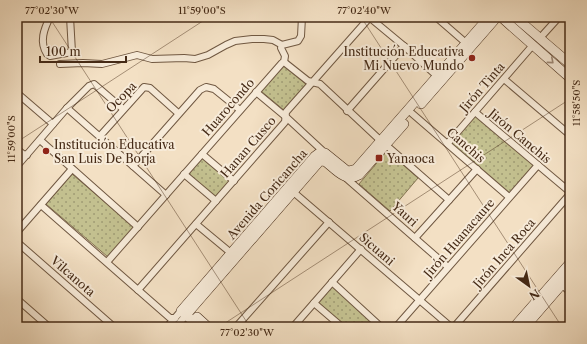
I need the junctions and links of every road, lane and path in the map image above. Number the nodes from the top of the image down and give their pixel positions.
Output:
1 (50, 17) edge
2 (70, 17) edge
3 (302, 17) edge
4 (369, 17) edge
5 (436, 17) edge
6 (489, 17) edge
7 (497, 17) edge
8 (501, 17) edge
9 (515, 17) edge
10 (558, 17) edge
11 (540, 38) junction
12 (466, 43) junction
13 (282, 45) junction
14 (533, 45) junction
15 (404, 46) junction
16 (284, 62) junction
17 (60, 64) dead end
18 (570, 64) edge
19 (437, 76) junction
20 (570, 78) edge
21 (504, 79) junction
22 (313, 82) junction
23 (17, 92) edge
24 (256, 92) junction
25 (67, 108) junction
26 (124, 110) junction
27 (240, 110) junction
28 (347, 111) junction
29 (411, 112) junction
30 (475, 112) junction
31 (178, 113) junction
32 (286, 117) junction
33 (53, 124) junction
34 (570, 135) edge
35 (100, 136) junction
36 (40, 140) junction
37 (384, 143) junction
38 (448, 143) junction
39 (17, 149) edge
40 (325, 153) junction
41 (202, 154) junction
42 (27, 155) junction
43 (538, 164) junction
44 (17, 166) edge
45 (133, 166) junction
46 (72, 168) junction
47 (476, 169) junction
48 (184, 174) junction
49 (346, 178) junction
50 (234, 181) junction
51 (291, 189) junction
52 (570, 193) edge
53 (166, 195) junction
54 (509, 197) junction
55 (449, 200) junction
56 (216, 202) junction
57 (41, 204) junction
58 (329, 222) junction
59 (196, 224) junction
60 (138, 227) junction
61 (17, 232) edge
62 (415, 238) junction
63 (17, 242) edge
64 (361, 249) junction
65 (231, 253) junction
66 (107, 262) junction
67 (570, 263) edge
68 (448, 267) junction
69 (570, 275) edge
70 (332, 282) junction
71 (559, 282) junction
72 (138, 290) junction
73 (570, 292) edge
74 (17, 299) edge
75 (420, 300) junction
76 (314, 303) junction
77 (186, 311) junction
78 (175, 318) junction
79 (570, 321) edge
80 (111, 326) edge
81 (49, 327) edge
82 (167, 327) edge
83 (176, 327) edge
84 (200, 327) edge
85 (208, 327) edge
86 (236, 327) edge
87 (293, 327) edge
88 (342, 327) edge
89 (381, 327) edge
90 (396, 327) edge
91 (452, 327) edge
92 (514, 327) edge
93 (525, 327) edge
94 (565, 327) edge

1 - 2 street
3 - 13 street
4 - 15 street
4 - 22 street, Hanan Cusco
5 - 12 street
6 - 12 street, Avenida Coricancha
7 - 29 street, Avenida Coricancha
8 - 14 street
9 - 11 street
10 - 11 street
11 - 18 street
12 - 19 street, Avenida Coricancha
13 - 16 street
13 - 17 street
14 -> 20 street
14 - 21 street, Jirón Tinta
15 - 19 street
15 - 28 street
16 - 22 street
16 - 24 street, Huarocondo
19 - 29 street, Avenida Coricancha
21 - 30 street, Jirón Tinta
21 - 34 street
22 - 28 street
22 - 32 street, Hanan Cusco
23 - 33 street
24 - 27 street, Huarocondo
24 - 32 street
25 - 26 street
25 - 33 street
25 - 35 street
26 - 31 street, Ocopa
26 - 35 street, Ocopa
27 - 31 street
27 - 41 street, Huarocondo
28 - 37 street
29 - 37 street, Avenida Coricancha
29 - 38 street, Canchis
30 - 38 street, Jirón Tinta
30 - 43 street, Jirón Canchis
31 - 45 street
32 - 40 street
32 - 50 street, Hanan Cusco
33 - 36 street
35 - 45 street
36 - 42 street
36 - 46 street
37 - 40 street, Avenida Coricancha
37 - 49 street, Avenida Coricancha
37 - 55 street
38 - 47 street, Canchis
39 - 42 street
40 - 51 street, Avenida Coricancha
41 - 48 street, Huarocondo
41 - 50 street
42 - 44 street
43 - 52 street, Jirón Canchis
43 - 54 street, Jirón Huanacaure
45 - 53 street
46 - 57 street
46 - 60 street
47 - 54 street, Canchis
47 - 55 street
48 - 53 street, Huarocondo
48 - 56 street
49 - 51 street, Avenida Coricancha
49 - 62 street, Yauri
50 - 56 street, Hanan Cusco
51 - 58 street, Sicuani
51 - 65 street, Avenida Coricancha
51 - 77 street, Avenida Coricancha
52 - 91 street, Jirón Inca Roca
53 - 60 street, Huarocondo
54 - 68 street, Jirón Huanacaure
55 - 62 street
56 - 59 street, Hanan Cusco
57 - 61 street
57 - 66 street
58 - 64 street, Sicuani
58 - 86 street
59 - 65 street
59 - 72 street, Hanan Cusco
60 - 66 street, Huarocondo
62 - 68 street, Yauri
63 - 80 street, Vilcanota
64 - 70 street
64 - 75 street, Sicuani
65 - 77 street, Avenida Coricancha
66 - 72 street
67 - 71 street
68 - 75 street, Jirón Huanacaure
69 - 71 street
70 - 76 street
70 - 89 street
71 - 73 street
71 - 92 street
71 - 93 street
72 - 78 street
74 - 81 street
75 - 90 street, Jirón Huanacaure
75 - 91 street, Sicuani
76 - 87 street
76 - 88 street
77 - 78 street, Avenida Coricancha
77 - 83 street, Avenida Coricancha
77 - 84 street
77 - 85 street
78 - 82 street, Avenida Coricancha
79 - 94 street

